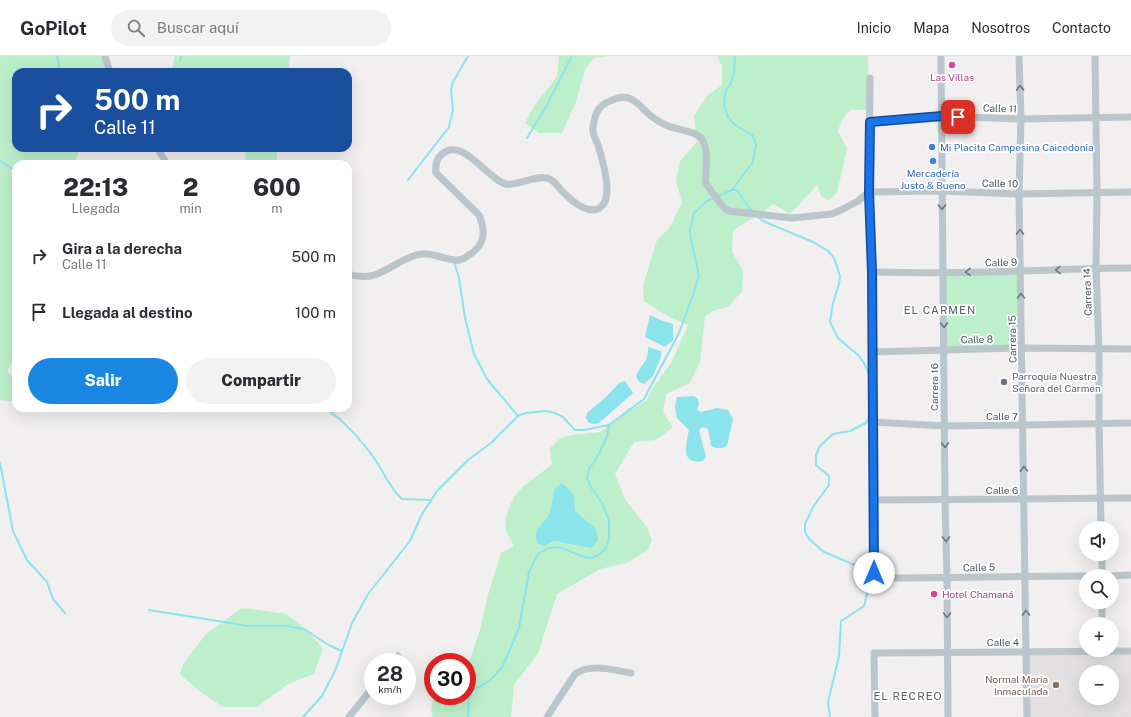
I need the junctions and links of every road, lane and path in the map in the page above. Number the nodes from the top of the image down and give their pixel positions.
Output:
1 (105, 56) edge
2 (941, 56) edge
3 (1019, 56) edge
4 (1095, 56) edge
5 (109, 68) edge
6 (870, 78) dead end
7 (942, 116) junction
8 (1131, 117) edge
9 (1096, 118) junction
10 (1021, 119) junction
11 (870, 122) junction
12 (942, 191) junction
13 (869, 192) junction
14 (1131, 192) edge
15 (1097, 193) junction
16 (1019, 194) junction
17 (1096, 268) junction
18 (1131, 268) edge
19 (1021, 271) junction
20 (872, 272) junction
21 (943, 273) junction
22 (352, 276) edge
23 (1022, 348) junction
24 (1131, 348) edge
25 (1099, 349) junction
26 (944, 350) junction
27 (872, 352) junction
28 (873, 422) junction
29 (1099, 423) junction
30 (1131, 423) edge
31 (1023, 425) junction
32 (945, 426) junction
33 (1100, 498) junction
34 (1131, 498) edge
35 (874, 500) junction
36 (945, 500) junction
37 (1024, 500) junction
38 (1101, 521) edge
39 (1131, 575) edge
40 (1025, 576) junction
41 (1079, 576) edge
42 (1119, 576) edge
43 (948, 578) junction
44 (1079, 651) edge
45 (1119, 651) edge
46 (1131, 651) edge
47 (947, 652) junction
48 (1026, 652) junction
49 (631, 673) dead end
50 (364, 698) edge
51 (349, 717) edge
52 (546, 717) edge
53 (875, 717) edge
54 (948, 717) edge
55 (1027, 717) edge

1 - 5 street
2 - 7 street, Carrera 16
10 -> 3 street, Carrera 15
4 - 9 street, Carrera 14
6 - 11 street
7 - 10 street, Calle 11
7 - 11 street, Calle 11
7 - 12 street, Carrera 16
8 - 9 street, Calle 11
9 - 10 street, Calle 11
9 - 15 street, Carrera 14
10 - 16 street, Carrera 15
11 - 13 street
12 - 13 street, Calle 10
12 - 16 street, Calle 10
12 -> 21 street, Carrera 16
13 - 20 street
13 - 22 street
14 - 15 street, Calle 10
15 - 16 street, Calle 10
15 - 17 street, Carrera 14
19 -> 16 street, Carrera 15
17 - 18 street, Calle 9
17 -> 19 street, Calle 9
17 - 25 street, Carrera 14
19 -> 21 street, Calle 9
23 -> 19 street, Carrera 15
20 - 21 street, Calle 9
20 - 27 street
21 -> 26 street, Carrera 16
23 - 25 street, Calle 8
23 - 26 street, Calle 8
23 - 31 street, Carrera 15
24 - 25 street, Calle 8
25 - 29 street, Carrera 14
26 - 27 street, Calle 8
26 - 32 street, Carrera 16
27 - 28 street
28 - 32 street, Calle 7
28 - 35 street
29 - 30 street, Calle 7
29 - 31 street, Calle 7
29 - 33 street, Carrera 14
31 - 32 street, Calle 7
37 -> 31 street, Carrera 15
32 -> 36 street, Carrera 16
33 - 34 street, Calle 6
33 - 37 street, Calle 6
33 - 38 street, Carrera 14
35 - 36 street, Calle 6
35 - 43 street, Calle 5
36 - 37 street, Calle 6
36 -> 43 street, Carrera 16
37 - 40 street, Carrera 15
39 - 42 street
40 - 41 street, Calle 5
40 - 43 street, Calle 5
48 -> 40 street, Carrera 15
43 -> 47 street, Carrera 16
44 - 48 street, Calle 4
45 - 46 street, Calle 4
47 - 48 street, Calle 4
47 - 53 street, Calle 4
47 - 54 street, Carrera 16
48 - 55 street, Carrera 15
49 - 52 street
50 - 51 street

